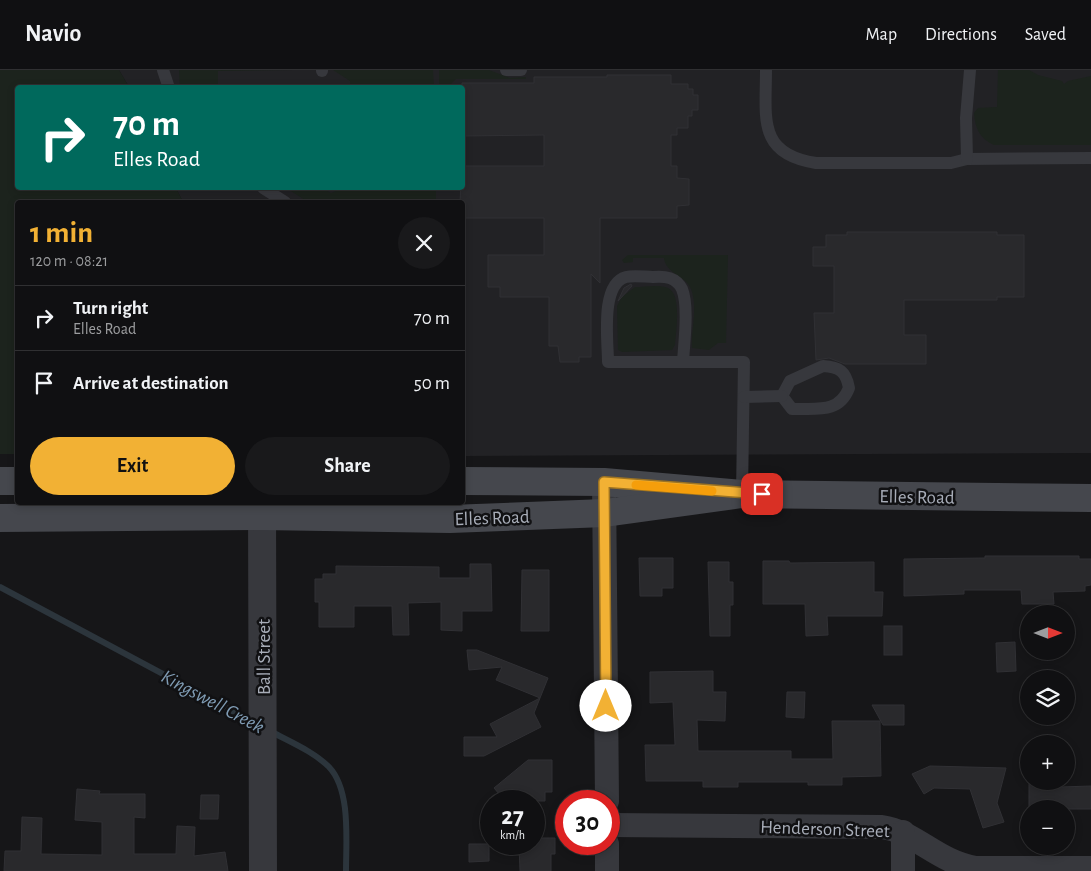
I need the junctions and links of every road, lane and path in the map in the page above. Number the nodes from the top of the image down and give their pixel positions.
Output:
1 (164, 70) edge
2 (506, 70) edge
3 (521, 70) edge
4 (766, 70) edge
5 (970, 70) edge
6 (169, 85) edge
7 (1091, 158) edge
8 (966, 159) junction
9 (266, 190) edge
10 (282, 200) edge
11 (684, 362) junction
12 (782, 396) junction
13 (744, 397) junction
14 (0, 481) edge
15 (15, 481) edge
16 (465, 481) edge
17 (604, 482) junction
18 (742, 494) junction
19 (1091, 498) edge
20 (262, 509) edge
21 (449, 511) edge
22 (605, 513) junction
23 (0, 518) edge
24 (607, 790) edge
25 (620, 825) edge
26 (903, 832) junction
27 (607, 855) edge
28 (1091, 868) edge
29 (263, 871) edge
30 (607, 871) edge
31 (903, 871) edge

1 - 6 lane
2 - 3 lane
4 - 8 lane
5 - 8 lane
7 - 8 lane
9 - 10 lane
11 - 11 lane
11 - 13 lane
12 - 12 lane
12 - 13 lane
13 - 18 lane
14 - 15 main road
16 - 17 main road, Elles Road
17 - 18 main road, Elles Road
17 - 22 street
18 - 19 main road, Elles Road
18 - 22 main road, Elles Road
20 - 21 main road, Elles Road
20 - 23 main road, Elles Road
20 - 29 street, Ball Street
21 - 22 main road, Elles Road
22 - 24 street
25 - 26 street, Henderson Street
26 - 28 street, Henderson Street
26 - 31 street
27 - 30 street

